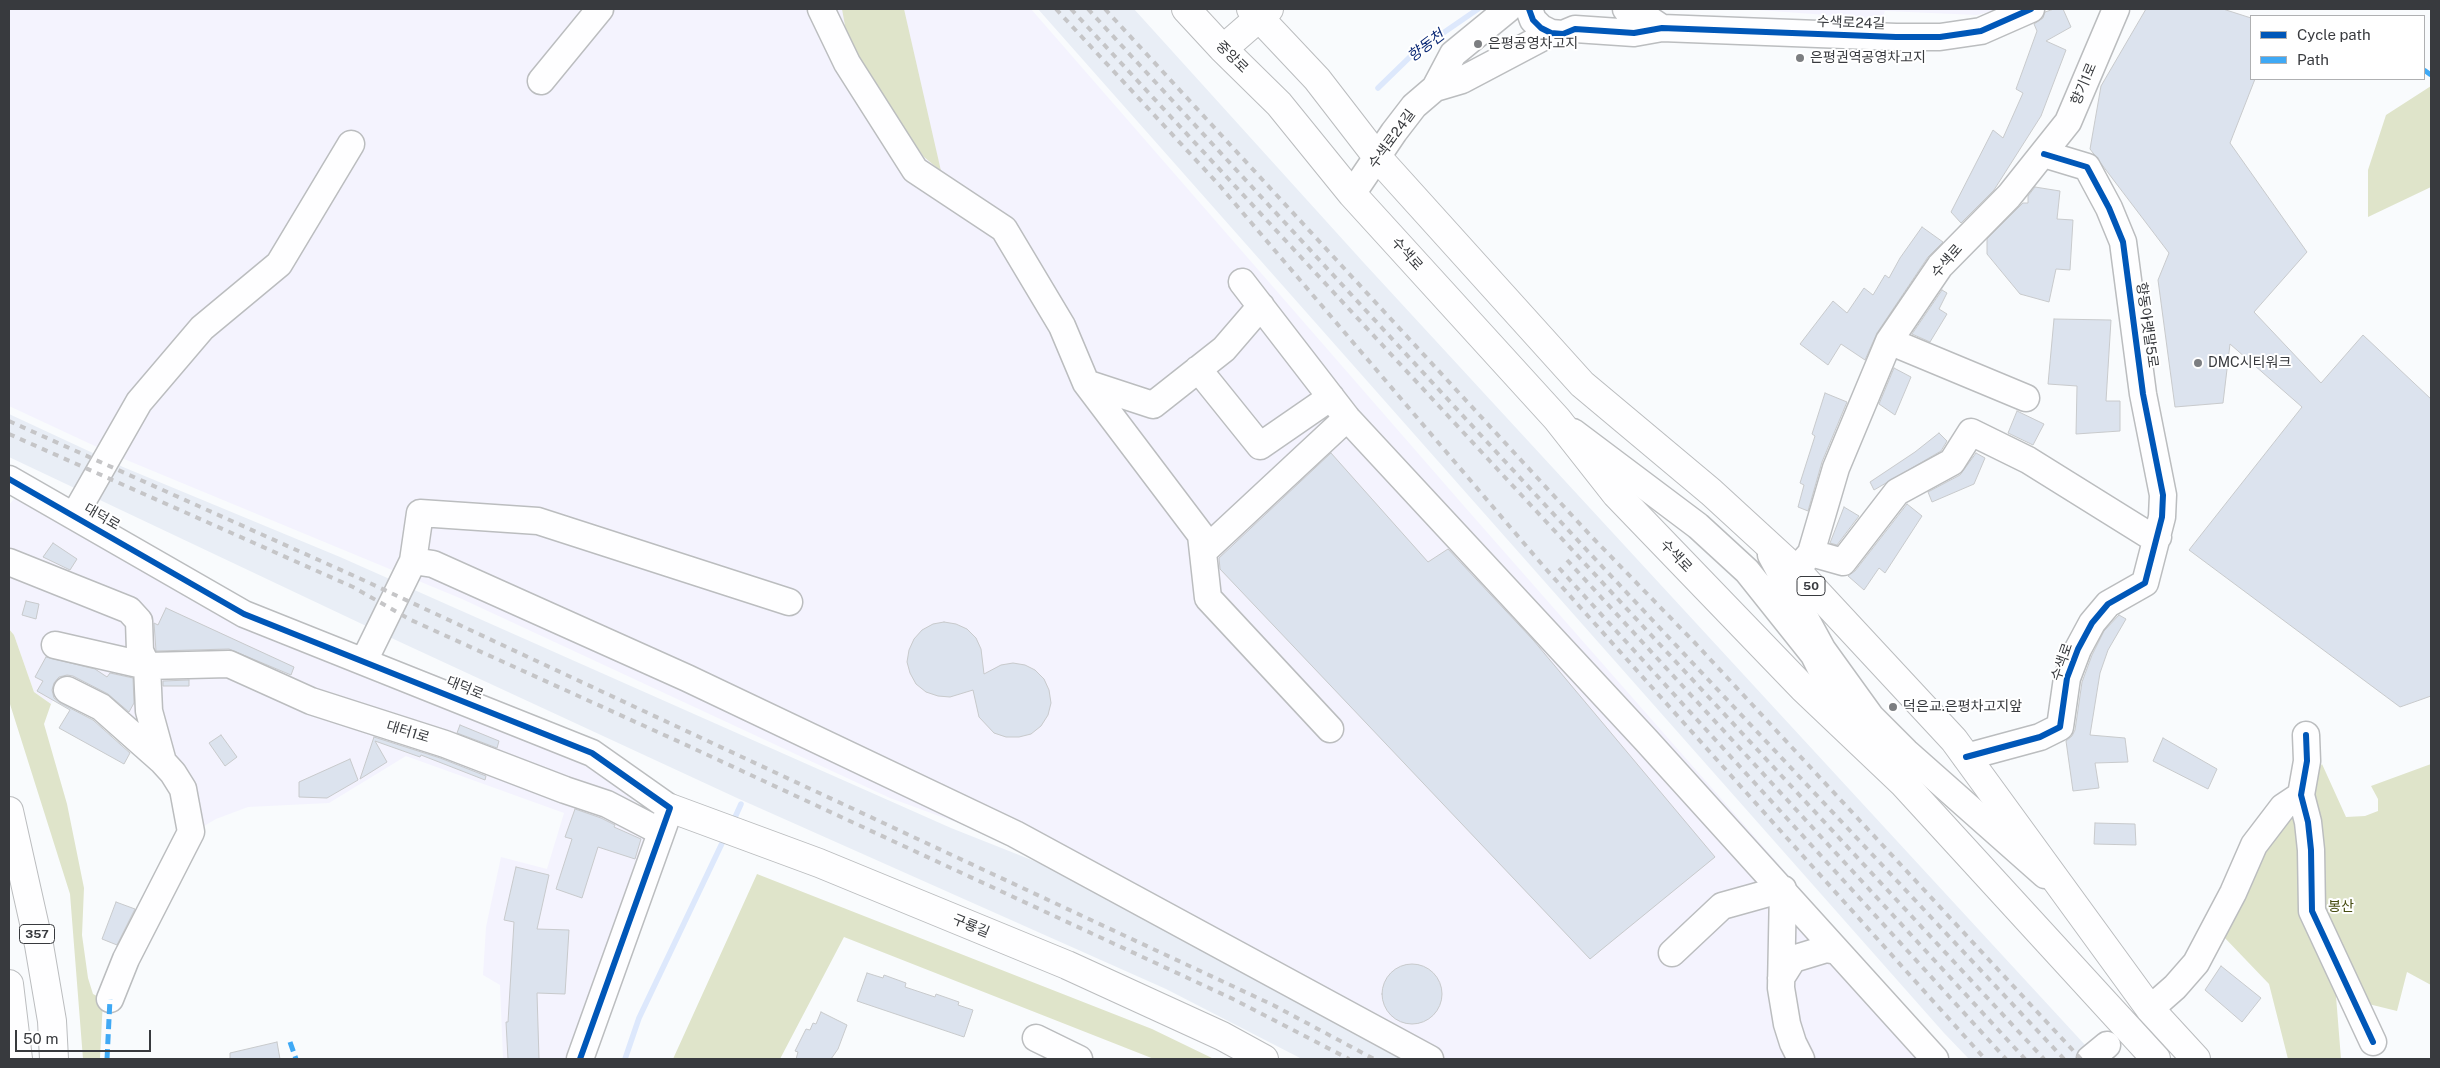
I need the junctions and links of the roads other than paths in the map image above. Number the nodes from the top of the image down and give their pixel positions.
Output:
1 (600, 9) edge
2 (821, 9) edge
3 (1186, 9) edge
4 (1508, 9) edge
5 (1529, 9) edge
6 (1626, 9) edge
7 (2031, 9) edge
8 (2116, 9) edge
9 (1259, 12) edge
10 (1572, 24) edge
11 (1662, 28) junction
12 (1223, 49) junction
13 (541, 81) dead end
14 (1435, 88) junction
15 (351, 144) dead end
16 (2044, 154) junction
17 (1378, 158) junction
18 (1352, 194) junction
19 (1242, 282) dead end
20 (1261, 306) junction
21 (1889, 341) junction
22 (1198, 369) junction
23 (1086, 383) junction
24 (1331, 397) junction
25 (2026, 398) dead end
26 (1347, 418) junction
27 (1557, 419) junction
28 (10, 482) edge
29 (74, 516) junction
30 (1761, 538) junction
31 (2158, 538) junction
32 (1203, 552) junction
33 (413, 560) junction
34 (1804, 561) junction
35 (9, 562) edge
36 (789, 602) dead end
37 (55, 645) dead end
38 (364, 661) junction
39 (147, 666) junction
40 (67, 690) dead end
41 (1330, 729) dead end
42 (2306, 735) dead end
43 (1855, 737) junction
44 (1966, 757) junction
45 (163, 762) junction
46 (2301, 795) junction
47 (9, 811) edge
48 (672, 818) junction
49 (1783, 890) junction
50 (2066, 894) junction
51 (1837, 951) junction
52 (1672, 953) dead end
53 (1781, 983) junction
54 (9, 984) edge
55 (110, 999) dead end
56 (2150, 1009) junction
57 (1036, 1038) dead end
58 (2373, 1042) dead end
59 (18, 1059) edge
60 (54, 1059) edge
61 (580, 1059) edge
62 (1079, 1059) edge
63 (1264, 1059) edge
64 (1430, 1059) edge
65 (1801, 1059) edge
66 (1935, 1059) edge
67 (2156, 1059) edge
68 (2196, 1059) edge

1 - 13 street
2 - 23 street
3 - 12 main road, 중앙로
4 - 14 street, 수색로24길
5 - 10 street
6 - 11 street
7 - 11 street, 수색로24길
8 - 16 street, 향기1로
9 - 12 main road
9 - 17 main road
10 - 11 street, 수색로24길
10 - 14 street, 수색로24길
12 - 18 main road, 중앙로
14 - 17 street, 수색로24길
15 - 29 street
16 - 21 street, 수색로
16 - 31 street, 향동아랫말5로
17 - 18 street, 수색로24길
17 - 30 main road, 50
18 - 27 main road, 수색로
19 - 20 street
20 - 22 street
20 - 24 street
21 - 25 street
21 - 34 street, 수색로
22 - 23 street
22 - 24 street
23 - 32 street
24 - 26 street
26 - 32 street
26 - 49 street
27 - 43 main road, 수색로
27 - 43 street
28 - 29 street, 대덕로
29 - 38 street, 대덕로
30 - 34 main road, 50
30 - 50 street
31 - 34 street
31 - 44 street, 수색로
32 - 41 street
33 - 36 street
33 - 38 street
33 - 64 street
34 - 44 main road, 50
35 - 39 street
37 - 39 street, 대터1로
38 - 48 street, 대덕로
39 - 45 street
39 - 48 street, 대터1로
40 - 45 street
42 - 46 street
43 - 67 main road, 수색로
44 - 50 main road, 50
45 - 55 street
46 - 56 street
46 - 58 street
47 - 60 main road, 357
48 - 61 street
48 - 63 main road, 구룡길
49 - 51 street
49 - 52 street
49 - 53 street
50 - 56 main road, 50
51 - 53 street
51 - 66 street
53 - 65 street
54 - 59 main road
56 - 68 main road, 50
57 - 62 street

